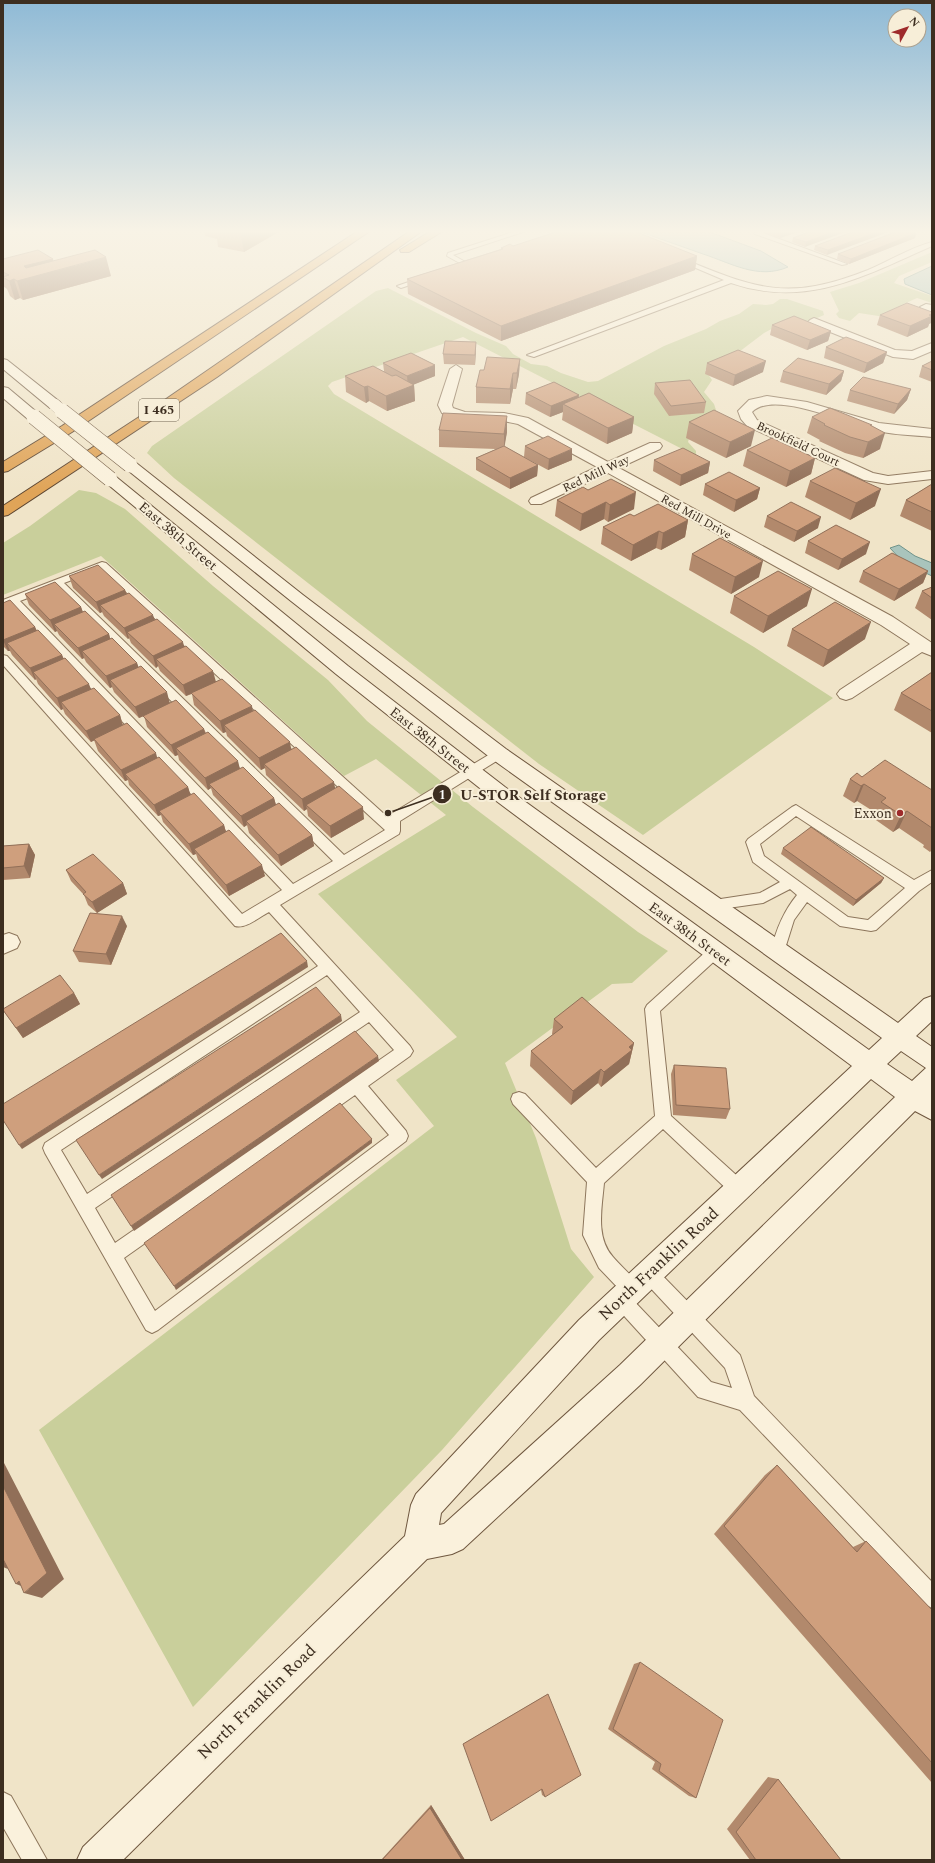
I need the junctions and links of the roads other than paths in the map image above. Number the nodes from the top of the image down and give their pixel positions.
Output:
1 (234, 318) edge
2 (293, 318) edge
3 (630, 318) edge
4 (814, 322) edge
5 (932, 347) edge
6 (530, 355) dead end
7 (3, 363) edge
8 (456, 369) dead end
9 (3, 391) edge
10 (932, 433) edge
11 (655, 446) dead end
12 (3, 468) edge
13 (607, 468) junction
14 (932, 475) edge
15 (536, 501) dead end
16 (3, 512) edge
17 (57, 582) junction
18 (139, 599) junction
19 (8, 602) edge
20 (126, 604) edge
21 (107, 612) edge
22 (94, 618) junction
23 (81, 623) edge
24 (167, 624) junction
25 (154, 630) edge
26 (62, 632) edge
27 (49, 637) junction
28 (134, 639) edge
29 (36, 642) edge
30 (121, 645) junction
31 (927, 647) edge
32 (108, 650) edge
33 (197, 652) junction
34 (5, 656) edge
35 (184, 658) edge
36 (88, 659) edge
37 (75, 665) junction
38 (163, 667) edge
39 (61, 671) edge
40 (150, 673) junction
41 (136, 679) edge
42 (41, 680) edge
43 (231, 682) junction
44 (27, 686) junction
45 (117, 688) edge
46 (217, 688) edge
47 (103, 694) junction
48 (846, 694) dead end
49 (196, 698) edge
50 (90, 700) edge
51 (182, 705) junction
52 (69, 710) edge
53 (169, 711) edge
54 (266, 714) junction
55 (55, 716) junction
56 (148, 721) edge
57 (252, 721) edge
58 (135, 727) junction
59 (231, 731) edge
60 (121, 734) edge
61 (217, 738) junction
62 (100, 744) edge
63 (203, 745) edge
64 (86, 750) junction
65 (306, 750) junction
66 (500, 754) junction
67 (182, 755) edge
68 (293, 757) edge
69 (169, 762) junction
70 (154, 769) edge
71 (268, 770) edge
72 (471, 771) junction
73 (253, 774) junction
74 (237, 779) edge
75 (133, 780) edge
76 (119, 787) junction
77 (349, 789) junction
78 (216, 790) edge
79 (336, 796) edge
80 (202, 798) junction
81 (190, 804) edge
82 (287, 808) junction
83 (311, 811) edge
84 (275, 814) edge
85 (164, 817) edge
86 (298, 818) junction
87 (152, 824) junction
88 (394, 825) junction
89 (250, 828) edge
90 (238, 835) junction
91 (225, 842) edge
92 (200, 856) edge
93 (343, 862) junction
94 (187, 863) junction
95 (932, 875) edge
96 (790, 883) junction
97 (914, 888) junction
98 (292, 892) junction
99 (806, 894) junction
100 (271, 904) junction
101 (714, 905) junction
102 (778, 951) junction
103 (715, 952) junction
104 (328, 967) junction
105 (932, 1006) edge
106 (370, 1014) junction
107 (899, 1037) junction
108 (932, 1060) edge
109 (869, 1064) junction
110 (357, 1085) junction
111 (925, 1094) edge
112 (519, 1099) dead end
113 (663, 1119) junction
114 (596, 1179) junction
115 (739, 1189) junction
116 (84, 1206) junction
117 (112, 1256) junction
118 (634, 1288) junction
119 (689, 1315) junction
120 (661, 1344) junction
121 (746, 1402) junction
122 (418, 1545) junction
123 (932, 1597) edge
124 (3, 1804) edge
125 (35, 1860) edge
126 (96, 1860) edge

1 - 12 highway, I 465
2 - 16 highway, I 465
3 - 6 lane
4 - 5 main road
7 - 66 main road, East 38th Street, bridge
8 - 13 main road, Red Mill Drive
9 - 72 main road, East 38th Street, bridge
10 - 14 main road, Brookfield Court
11 - 13 main road, Red Mill Way
13 - 15 main road, Red Mill Way
13 - 31 main road, Red Mill Drive
17 - 18 lane
17 - 19 lane
17 - 22 lane
18 - 20 lane
18 - 24 lane
19 - 27 lane
21 - 22 lane
22 - 23 lane
22 - 30 lane
24 - 25 lane
24 - 33 lane
26 - 27 lane
27 - 29 lane
27 - 37 lane
28 - 30 lane
30 - 32 lane
30 - 40 lane
31 - 48 main road
33 - 35 lane
33 - 43 lane
34 - 44 lane
36 - 37 lane
37 - 39 lane
37 - 47 lane
38 - 40 lane
40 - 41 lane
40 - 51 lane
42 - 44 lane
43 - 46 lane
43 - 54 lane
44 - 55 lane
45 - 47 lane
47 - 50 lane
47 - 58 lane
49 - 51 lane
51 - 53 lane
51 - 61 lane
52 - 55 lane
54 - 57 lane
54 - 65 lane
55 - 64 lane
56 - 58 lane
58 - 60 lane
58 - 69 lane
59 - 61 lane
61 - 63 lane
61 - 73 lane
62 - 64 lane
64 - 76 lane
65 - 68 lane
65 - 77 lane
66 - 72 lane
66 - 101 main road, East 38th Street
67 - 69 lane
69 - 70 lane
69 - 80 lane
71 - 73 lane
72 - 88 lane
72 - 103 main road, East 38th Street
73 - 74 lane
73 - 82 lane
75 - 76 lane
76 - 87 lane
77 - 79 lane
77 - 88 lane
78 - 80 lane
80 - 81 lane
80 - 90 lane
82 - 84 lane
82 - 86 lane
83 - 86 lane
85 - 87 lane
86 - 93 lane
87 - 94 lane
88 - 93 lane
89 - 90 lane
90 - 91 lane
90 - 98 lane
92 - 94 lane
93 - 98 lane
94 - 100 lane
95 - 97 lane
96 - 97 lane
96 - 99 lane
96 - 101 lane
97 - 99 lane
98 - 100 lane
99 - 102 lane
100 - 104 lane
101 - 102 main road, East 38th Street
102 - 107 main road, East 38th Street
103 - 109 main road, East 38th Street
103 - 113 lane
104 - 106 lane
104 - 116 lane
105 - 107 main road, North Franklin Road
106 - 110 lane
106 - 116 lane
107 - 108 main road, East 38th Street
107 - 109 main road, North Franklin Road
109 - 111 main road, East 38th Street
109 - 115 main road, North Franklin Road
110 - 117 lane
110 - 117 lane
111 - 119 main road
112 - 114 lane
113 - 114 lane
113 - 115 lane
114 - 118 lane
115 - 118 main road, North Franklin Road
116 - 117 lane
118 - 119 lane
118 - 120 lane
118 - 122 main road, North Franklin Road
119 - 120 main road
119 - 121 lane
120 - 121 lane
120 - 122 main road
121 - 123 lane
122 - 126 main road, North Franklin Road
124 - 125 lane

